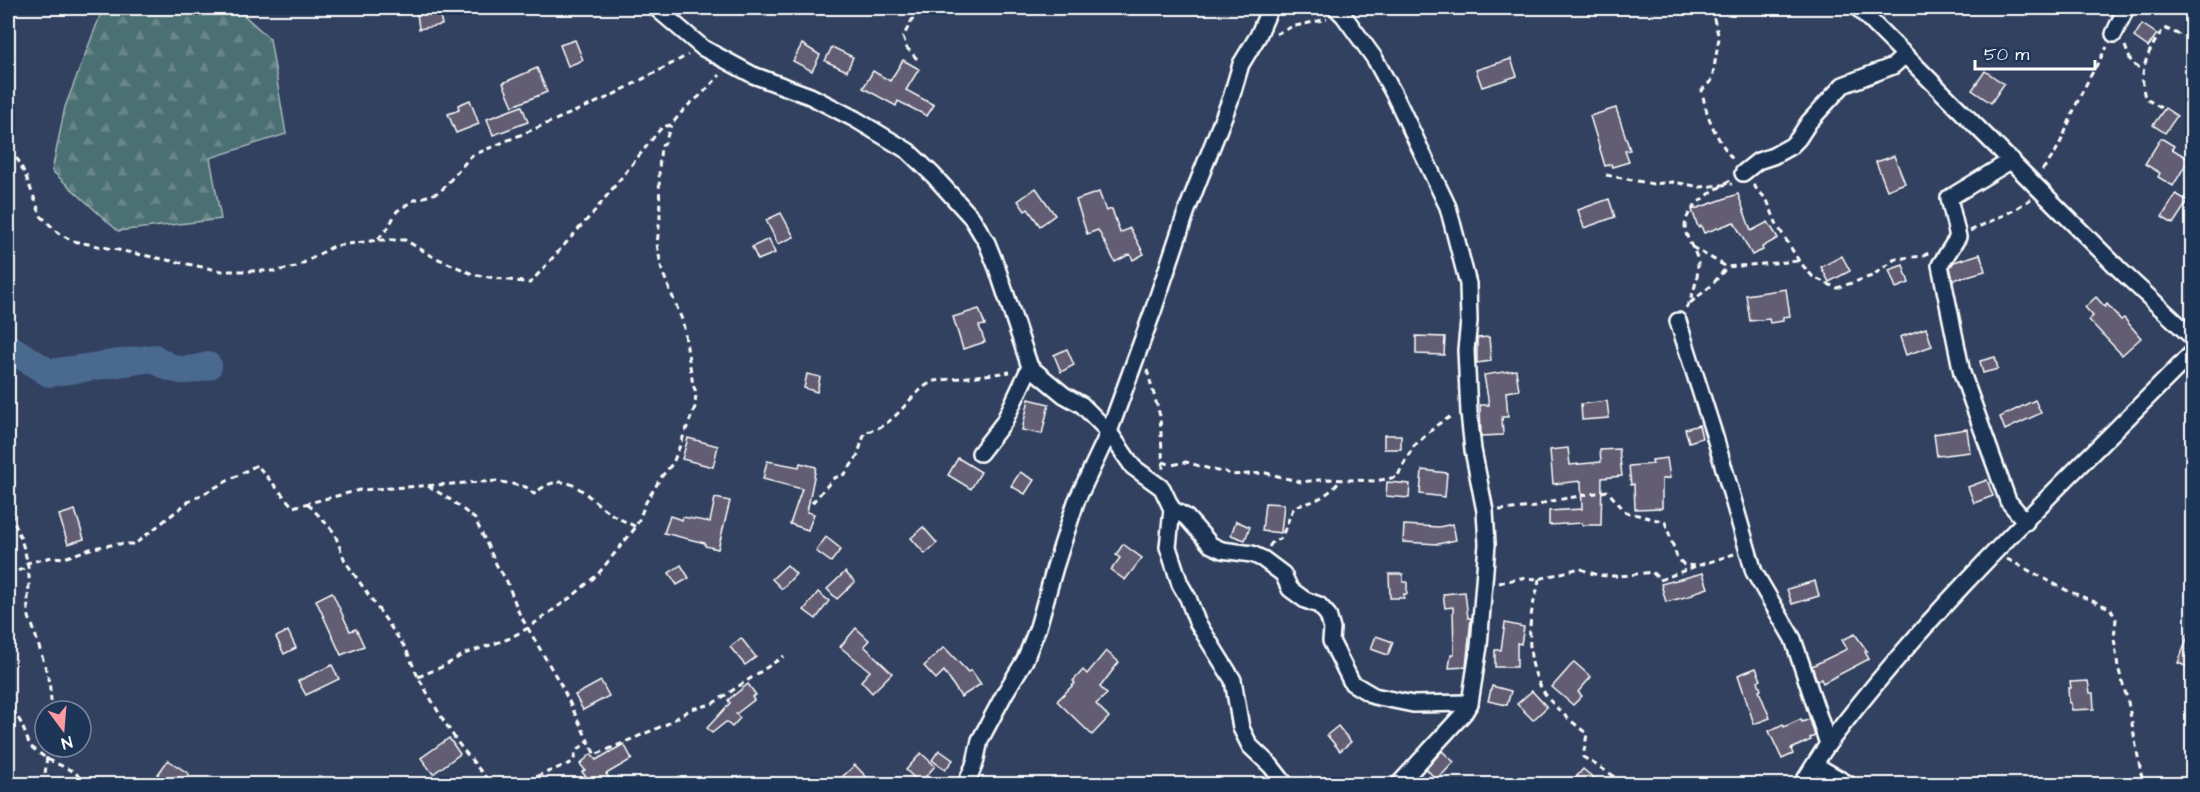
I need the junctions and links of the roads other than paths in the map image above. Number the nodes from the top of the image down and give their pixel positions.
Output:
1 (656, 8) edge
2 (1270, 8) edge
3 (1858, 8) edge
4 (2126, 8) edge
5 (1340, 12) edge
6 (2114, 34) road end
7 (1905, 55) junction
8 (2012, 160) junction
9 (1737, 174) road end
10 (1678, 321) road end
11 (2193, 337) edge
12 (2193, 353) edge
13 (1028, 370) junction
14 (1109, 432) junction
15 (980, 453) dead end
16 (1172, 509) junction
17 (2026, 522) junction
18 (1470, 703) junction
19 (1828, 744) junction
20 (1815, 765) junction
21 (966, 784) edge
22 (1285, 784) edge
23 (1399, 784) edge
24 (1802, 784) edge
25 (1848, 784) edge

1 - 13 street
2 - 14 street
3 - 7 street
4 - 6 street
5 - 18 street
7 - 8 street
7 - 9 street
8 - 11 street
8 - 17 street
10 - 19 street
12 - 17 street
13 - 14 street
13 - 15 street
14 - 16 street
14 - 21 street
16 - 18 street
16 - 22 street
17 - 19 street
18 - 23 street
19 - 20 street
20 - 24 street
20 - 25 street

